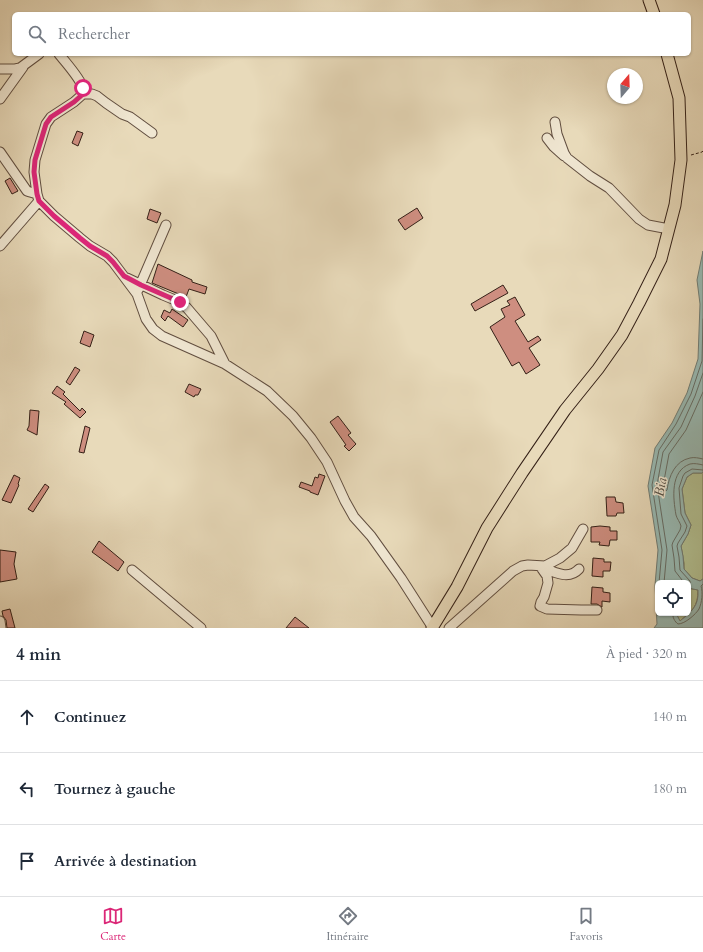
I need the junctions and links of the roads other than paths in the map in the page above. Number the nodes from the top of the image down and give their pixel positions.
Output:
1 (649, 0) edge
2 (653, 12) edge
3 (36, 56) edge
4 (61, 56) edge
5 (668, 56) edge
6 (22, 67) junction
7 (0, 69) edge
8 (83, 94) junction
9 (0, 99) edge
10 (555, 122) dead end
11 (152, 133) dead end
12 (547, 138) dead end
13 (0, 152) edge
14 (567, 158) junction
15 (38, 197) junction
16 (166, 225) dead end
17 (669, 229) junction
18 (0, 246) edge
19 (139, 289) junction
20 (225, 364) junction
21 (583, 529) dead end
22 (540, 566) junction
23 (132, 570) dead end
24 (579, 570) dead end
25 (597, 610) dead end
26 (0, 621) edge
27 (1, 628) edge
28 (201, 628) edge
29 (433, 628) edge
30 (449, 628) edge

1 - 2 main road
3 - 6 street
4 - 8 street
5 - 17 main road
6 - 7 street
6 - 9 street
8 - 11 street
8 - 15 street
10 - 14 street
12 - 14 street
13 - 15 street
14 - 17 street
15 - 18 street
15 - 19 street
16 - 19 street
17 - 29 main road
19 - 20 street
19 - 20 street
20 - 29 street
21 - 22 street
22 - 24 street
22 - 25 street
22 - 30 street
23 - 28 street
26 - 27 street

